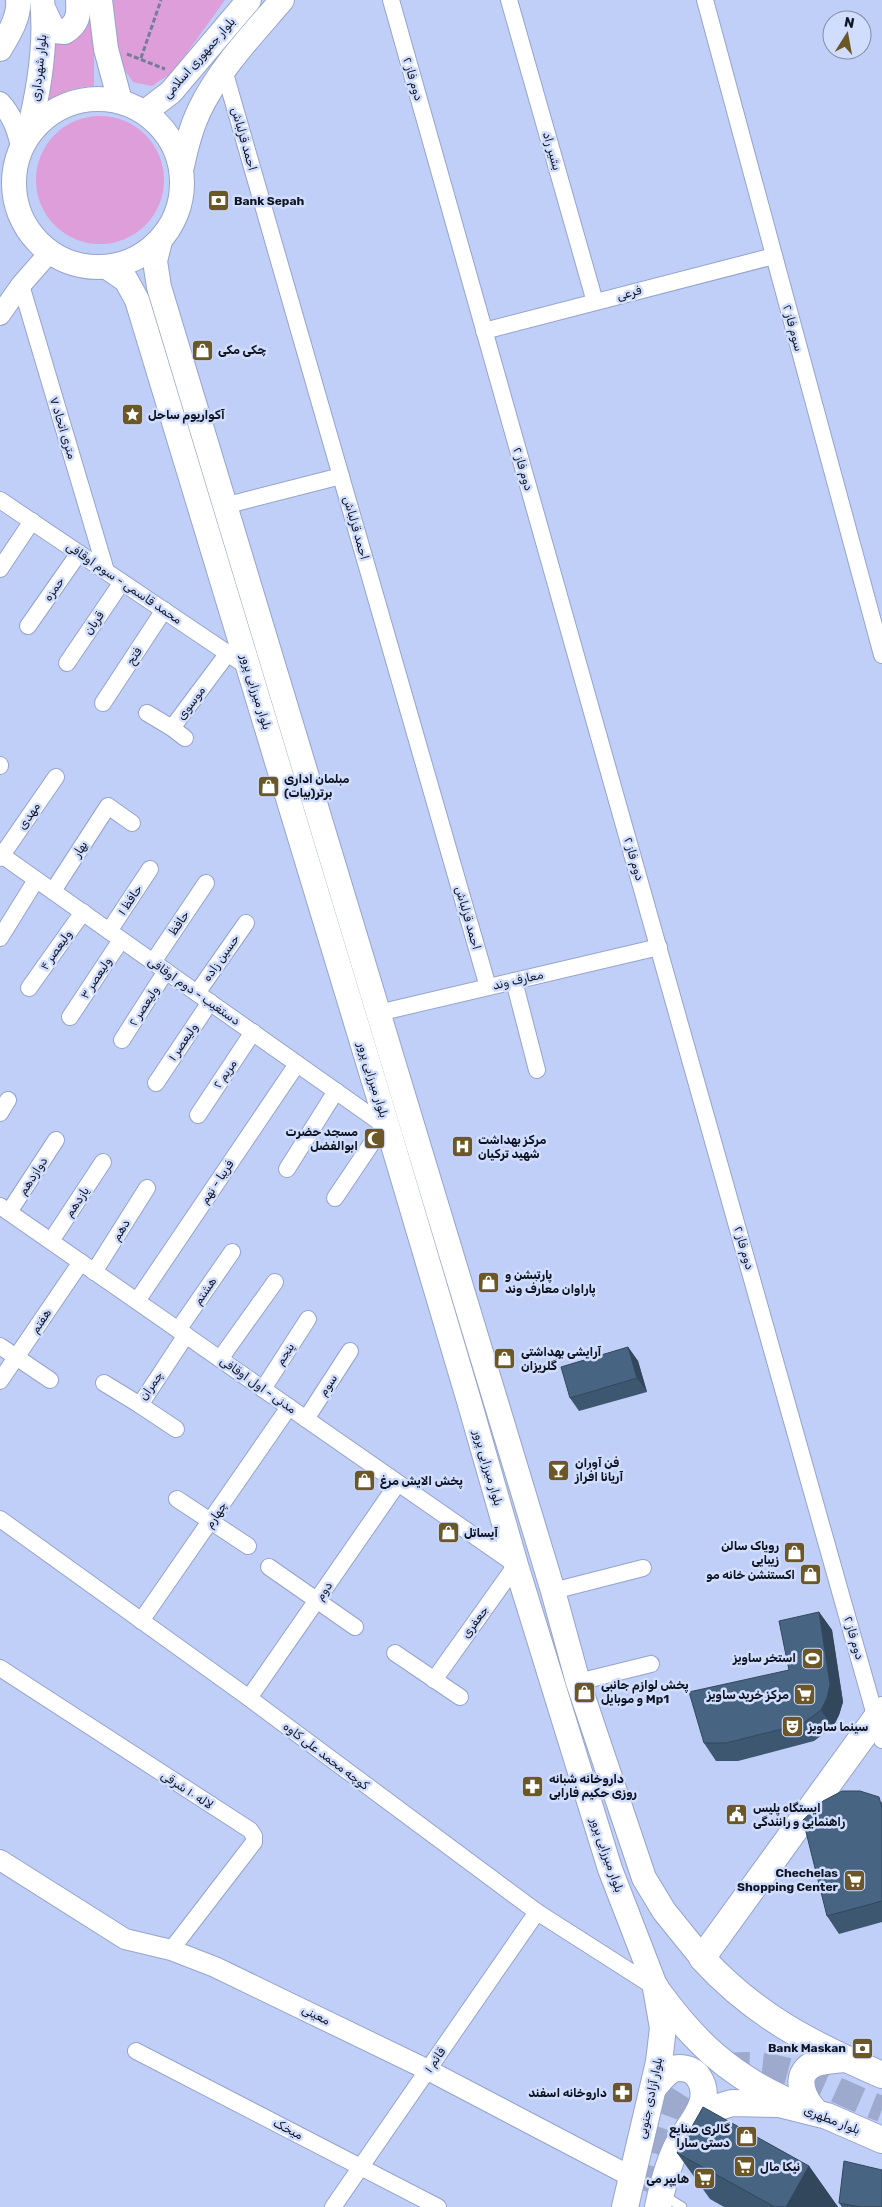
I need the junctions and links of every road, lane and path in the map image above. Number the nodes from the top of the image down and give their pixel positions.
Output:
1 (18, 0) edge
2 (78, 0) edge
3 (100, 0) edge
4 (160, 0) edge
5 (248, 0) edge
6 (282, 0) edge
7 (391, 0) edge
8 (509, 0) edge
9 (705, 0) edge
10 (42, 4) edge
11 (0, 49) edge
12 (106, 49) junction
13 (141, 58) junction
14 (224, 70) junction
15 (182, 78) junction
16 (120, 101) junction
17 (0, 102) edge
18 (145, 112) junction
19 (24, 141) junction
20 (182, 166) junction
21 (160, 241) junction
22 (50, 252) junction
23 (774, 256) junction
24 (107, 267) junction
25 (21, 285) junction
26 (595, 302) junction
27 (0, 315) edge
28 (484, 331) junction
29 (340, 476) junction
30 (0, 500) edge
31 (224, 506) junction
32 (32, 521) junction
33 (79, 553) junction
34 (0, 570) edge
35 (106, 571) junction
36 (122, 582) junction
37 (164, 610) junction
38 (28, 626) dead end
39 (228, 653) junction
40 (882, 655) edge
41 (67, 663) dead end
42 (248, 667) junction
43 (103, 703) dead end
44 (147, 713) dead end
45 (172, 728) junction
46 (185, 738) dead end
47 (56, 777) dead end
48 (132, 823) dead end
49 (1, 856) edge
50 (150, 869) dead end
51 (36, 880) junction
52 (206, 884) dead end
53 (53, 891) junction
54 (83, 912) junction
55 (246, 923) dead end
56 (115, 935) junction
57 (0, 938) edge
58 (659, 947) junction
59 (159, 966) junction
60 (514, 981) junction
61 (488, 987) junction
62 (29, 988) dead end
63 (197, 993) junction
64 (210, 1002) junction
65 (378, 1013) junction
66 (70, 1017) dead end
67 (253, 1032) junction
68 (122, 1040) dead end
69 (297, 1064) junction
70 (537, 1070) dead end
71 (156, 1082) dead end
72 (336, 1091) junction
73 (198, 1115) dead end
74 (386, 1126) junction
75 (56, 1140) dead end
76 (103, 1162) dead end
77 (287, 1169) dead end
78 (147, 1188) dead end
79 (335, 1198) dead end
80 (5, 1209) edge
81 (51, 1241) junction
82 (232, 1252) dead end
83 (80, 1262) junction
84 (94, 1272) junction
85 (275, 1282) dead end
86 (137, 1301) junction
87 (308, 1319) dead end
88 (182, 1333) junction
89 (0, 1346) edge
90 (350, 1351) dead end
91 (17, 1357) junction
92 (220, 1360) junction
93 (0, 1380) edge
94 (50, 1380) dead end
95 (104, 1383) dead end
96 (263, 1389) junction
97 (140, 1405) junction
98 (289, 1407) junction
99 (306, 1419) junction
100 (176, 1429) dead end
101 (398, 1484) junction
102 (177, 1499) dead end
103 (0, 1519) edge
104 (211, 1522) junction
105 (248, 1546) dead end
106 (516, 1565) junction
107 (269, 1567) dead end
108 (643, 1568) dead end
109 (553, 1591) junction
110 (318, 1601) junction
111 (141, 1621) junction
112 (355, 1627) dead end
113 (395, 1653) dead end
114 (651, 1664) dead end
115 (0, 1668) edge
116 (434, 1680) junction
117 (578, 1682) junction
118 (460, 1697) dead end
119 (249, 1698) junction
120 (880, 1722) edge
121 (0, 1860) edge
122 (537, 1912) junction
123 (171, 1950) junction
124 (702, 1958) junction
125 (656, 1988) junction
126 (136, 2052) dead end
127 (846, 2059) junction
128 (428, 2070) junction
129 (882, 2075) edge
130 (655, 2086) junction
131 (810, 2111) junction
132 (695, 2121) junction
133 (882, 2140) edge
134 (361, 2166) junction
135 (632, 2177) junction
136 (666, 2203) edge
137 (333, 2207) edge
138 (438, 2207) edge
139 (625, 2207) edge

1 - 11 main road
2 - 10 main road
3 - 12 main road
4 - 13 path
5 - 15 main road, بلوار جمهوری اسلامی
6 - 14 main road, بلوار جمهوری اسلامی
7 - 28 street, دوم فاز ۲
8 - 26 street, بشیر راد
9 - 23 street, سوم فاز ۲
10 - 19 main road, بلوار شهرداری
12 - 13 path
12 - 16 main road
13 - 15 path
14 - 20 main road, بلوار جمهوری اسلامی
14 - 29 street, احمد قزلباش
15 - 18 main road, بلوار جمهوری اسلامی
16 - 18 main road
16 - 19 main road
17 - 19 street
18 - 20 main road
19 - 22 main road
20 - 21 main road
21 - 24 main road
21 - 31 main road, بلوار میرزایی پرور
22 - 24 main road
22 - 25 street
23 - 26 street, فرعی
23 - 40 street, سوم فاز ۲
24 - 42 main road, بلوار میرزایی پرور
25 - 27 street
25 - 35 street, ۷ متری اتحاد
26 - 28 street, فرعی
28 - 58 street, دوم فاز ۲
29 - 31 street
29 - 61 street, احمد قزلباش
30 - 32 street, محمد قاسمی - سوم اوقافی
31 - 65 main road, بلوار میرزایی پرور
32 - 33 street, محمد قاسمی - سوم اوقافی
32 - 34 street
33 - 35 street, محمد قاسمی - سوم اوقافی
33 - 38 street, حمزه
35 - 36 street, محمد قاسمی - سوم اوقافی
36 - 37 street, محمد قاسمی - سوم اوقافی
36 - 41 street, قربان
37 - 39 street, محمد قاسمی - سوم اوقافی
37 - 43 street, فتح
39 - 42 street, محمد قاسمی - سوم اوقافی
39 - 45 street, موسوی
42 - 74 main road, بلوار میرزایی پرور
44 - 45 street, موسوی
45 - 46 street
47 - 49 street, مهدی
48 - 53 street, بهار
49 - 51 street, دستغیب - دوم اوقافی
50 - 56 street, حافظ ۱
51 - 53 street, دستغیب - دوم اوقافی
51 - 57 street
52 - 59 street, حافظ
53 - 54 street, دستغیب - دوم اوقافی
54 - 56 street, دستغیب - دوم اوقافی
54 - 62 street, ولیعصر ۴
55 - 63 street, حسین زاده
56 - 59 street, دستغیب - دوم اوقافی
56 - 66 street, ولیعصر ۳
58 - 60 street, معارف وند
58 - 120 street, دوم فاز ۲
59 - 63 street, دستغیب - دوم اوقافی
59 - 68 street, ولیعصر ۲
60 - 61 street, معارف وند
60 - 70 street
61 - 65 street, معارف وند
63 - 64 street, دستغیب - دوم اوقافی
64 - 67 street, دستغیب - دوم اوقافی
64 - 71 street, ولیعصر ۱
65 - 109 main road, بلوار میرزایی پرور
67 - 69 street, دستغیب - دوم اوقافی
67 - 73 street, مریم ۲
69 - 72 street, دستغیب - دوم اوقافی
69 - 86 street, فریبا - نهم
72 - 74 street, دستغیب - دوم اوقافی
72 - 77 street
74 - 79 street
74 - 106 main road, بلوار میرزایی پرور
75 - 80 street, دوازدهم
76 - 81 street, یازدهم
78 - 84 street, دهم
80 - 81 street, مدنی - اول اوقافی
81 - 83 street, مدنی - اول اوقافی
82 - 88 street, هشتم
83 - 84 street, مدنی - اول اوقافی
83 - 91 street, هفتم
84 - 86 street, مدنی - اول اوقافی
85 - 92 street
86 - 88 street, مدنی - اول اوقافی
87 - 96 street, پنجم
88 - 92 street, مدنی - اول اوقافی
88 - 97 street, چمران
89 - 91 street
90 - 99 street, سوم
91 - 93 street, هفتم
91 - 94 street
92 - 96 street, مدنی - اول اوقافی
95 - 97 street, چمران
96 - 98 street, مدنی - اول اوقافی
97 - 100 street
98 - 99 street, مدنی - اول اوقافی
98 - 104 street, چهارم
99 - 101 street, مدنی - اول اوقافی
101 - 106 street, مدنی - اول اوقافی
101 - 110 street, دوم
102 - 104 street
103 - 111 street, کوچه محمد علی کاوه
104 - 105 street
104 - 111 street, چهارم
106 - 116 street, جعفری
106 - 125 main road, بلوار میرزایی پرور
107 - 110 street
108 - 109 street
109 - 117 main road, بلوار میرزایی پرور
110 - 112 street
110 - 119 street, دوم
111 - 119 street, کوچه محمد علی کاوه
113 - 116 street
114 - 117 street
115 - 123 street, لاله ۱۰ شرقی
116 - 118 street
117 - 124 main road, بلوار میرزایی پرور
119 - 122 street, کوچه محمد علی کاوه
120 - 124 main road
121 - 123 street, معینی
122 - 125 street, کوچه محمد علی کاوه
122 - 128 street, قائم ۱
123 - 128 street, معینی
124 - 127 main road
125 - 130 main road, بلوار آزادی جنوبی
125 - 131 main road
126 - 134 street, میخک
127 - 129 main road
127 - 131 main road
128 - 134 street, قائم ۱
128 - 135 street, معینی
130 - 132 main road
130 - 135 main road, بلوار آزادی جنوبی
131 - 132 main road, بلوار مطهری
131 - 133 main road, بلوار مطهری
132 - 136 main road
134 - 137 street, قائم ۱
134 - 138 street, میخک
135 - 139 main road, بلوار آزادی جنوبی

